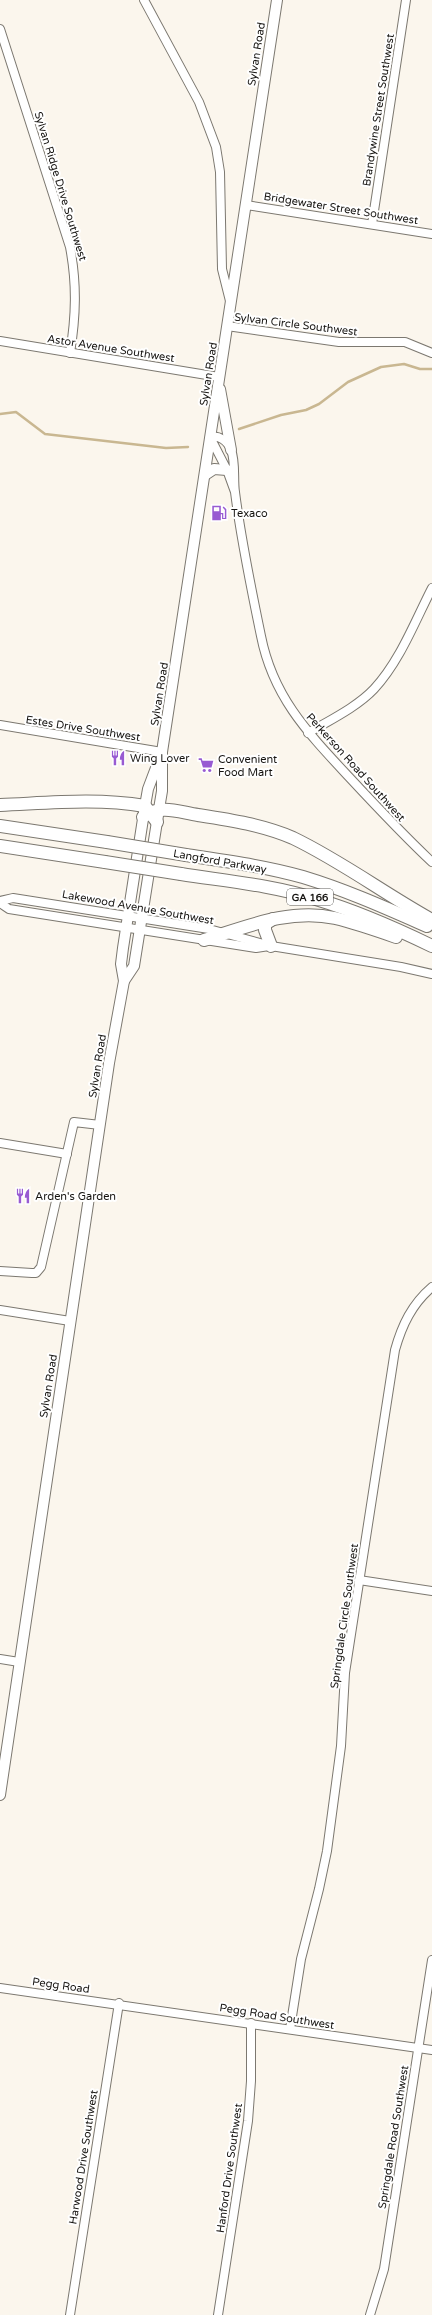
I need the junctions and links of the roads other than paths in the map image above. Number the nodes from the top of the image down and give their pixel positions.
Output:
1 (144, 0) edge
2 (277, 0) edge
3 (406, 0) edge
4 (0, 29) edge
5 (246, 205) junction
6 (372, 224) junction
7 (432, 234) edge
8 (231, 303) junction
9 (227, 326) junction
10 (0, 341) edge
11 (70, 353) junction
12 (432, 353) edge
13 (219, 379) junction
14 (210, 437) junction
15 (231, 450) junction
16 (227, 470) junction
17 (204, 475) junction
18 (235, 492) junction
19 (432, 588) edge
20 (0, 725) edge
21 (308, 733) junction
22 (162, 752) junction
23 (0, 805) edge
24 (149, 811) junction
25 (157, 822) joint
26 (0, 826) edge
27 (0, 846) edge
28 (432, 862) edge
29 (0, 902) edge
30 (127, 915) junction
31 (142, 918) junction
32 (272, 919) junction
33 (432, 920) edge
34 (126, 928) junction
35 (432, 928) edge
36 (140, 930) junction
37 (225, 933) junction
38 (204, 940) junction
39 (272, 946) junction
40 (432, 947) edge
41 (432, 974) edge
42 (124, 981) junction
43 (100, 1125) junction
44 (0, 1143) edge
45 (67, 1154) junction
46 (0, 1271) edge
47 (432, 1287) edge
48 (0, 1310) edge
49 (70, 1320) junction
50 (359, 1580) junction
51 (432, 1591) edge
52 (0, 1659) edge
53 (19, 1662) junction
54 (0, 1795) edge
55 (432, 1960) edge
56 (0, 1988) edge
57 (119, 2003) junction
58 (251, 2023) junction
59 (290, 2029) junction
60 (418, 2048) junction
61 (432, 2050) edge
62 (70, 2315) edge
63 (218, 2315) edge
64 (370, 2315) edge

1 - 8 street
2 - 5 main road, Sylvan Road
3 - 6 street, Brandywine Street Southwest
4 - 11 street, Sylvan Ridge Drive Southwest
5 - 6 street, Bridgewater Street Southwest
5 - 8 main road, Sylvan Road
6 - 7 street, Bridgewater Street Southwest
8 - 9 main road, Sylvan Road
9 - 12 street, Sylvan Circle Southwest
9 - 13 main road, Sylvan Road
10 - 11 street, Astor Avenue Southwest
11 - 13 street, Astor Avenue Southwest
13 - 14 main road, Sylvan Road
13 - 15 main road
14 - 15 street
14 - 16 street, Perkerson Road Southwest
14 - 17 main road, Sylvan Road
15 - 18 street, Perkerson Road Southwest
16 - 17 main road
16 - 18 street, Perkerson Road Southwest
17 - 22 main road, Sylvan Road
18 - 21 street, Perkerson Road Southwest
19 - 21 street
20 - 22 street, Estes Drive Southwest
21 - 28 street, Perkerson Road Southwest
22 - 24 main road, Sylvan Road
22 - 24 main road, Sylvan Road
23 - 24 highway
24 - 25 highway
24 - 30 main road, Sylvan Road
24 - 33 highway
25 - 31 main road, Sylvan Road
26 - 35 highway, Langford Parkway / GA 166, bridge
27 - 40 highway, Langford Parkway / GA 166, bridge
29 - 30 street, Lakewood Avenue Southwest
29 - 34 street, Lakewood Avenue Southwest
30 - 31 street, Lakewood Avenue Southwest
30 - 34 main road, Sylvan Road
31 - 36 main road, Sylvan Road
31 - 37 street, Lakewood Avenue Southwest
32 - 37 highway
32 - 39 highway
32 - 40 highway
34 - 36 street, Lakewood Avenue Southwest
34 - 42 main road, Sylvan Road
36 - 38 street, Lakewood Avenue Southwest
36 - 42 main road, Sylvan Road
37 - 38 highway
37 - 39 street, Lakewood Avenue Southwest
38 - 39 street, Lakewood Avenue Southwest
39 - 41 street, Lakewood Avenue Southwest
42 - 43 main road, Sylvan Road
43 - 45 street
43 - 49 main road, Sylvan Road
44 - 45 street
45 - 46 street
47 - 50 street, Springdale Circle Southwest
48 - 49 street
49 - 53 main road, Sylvan Road
50 - 51 street
50 - 59 street, Springdale Circle Southwest
52 - 53 street
53 - 54 main road, Sylvan Road
55 - 60 street, Springdale Road Southwest
56 - 57 street, Pegg Road
57 - 58 street, Pegg Road Southwest
57 - 62 street, Harwood Drive Southwest
58 - 59 street, Pegg Road Southwest
58 - 63 street, Hanford Drive Southwest
59 - 60 street, Pegg Road Southwest
60 - 61 street, Pegg Road Southwest
60 - 64 street, Springdale Road Southwest

